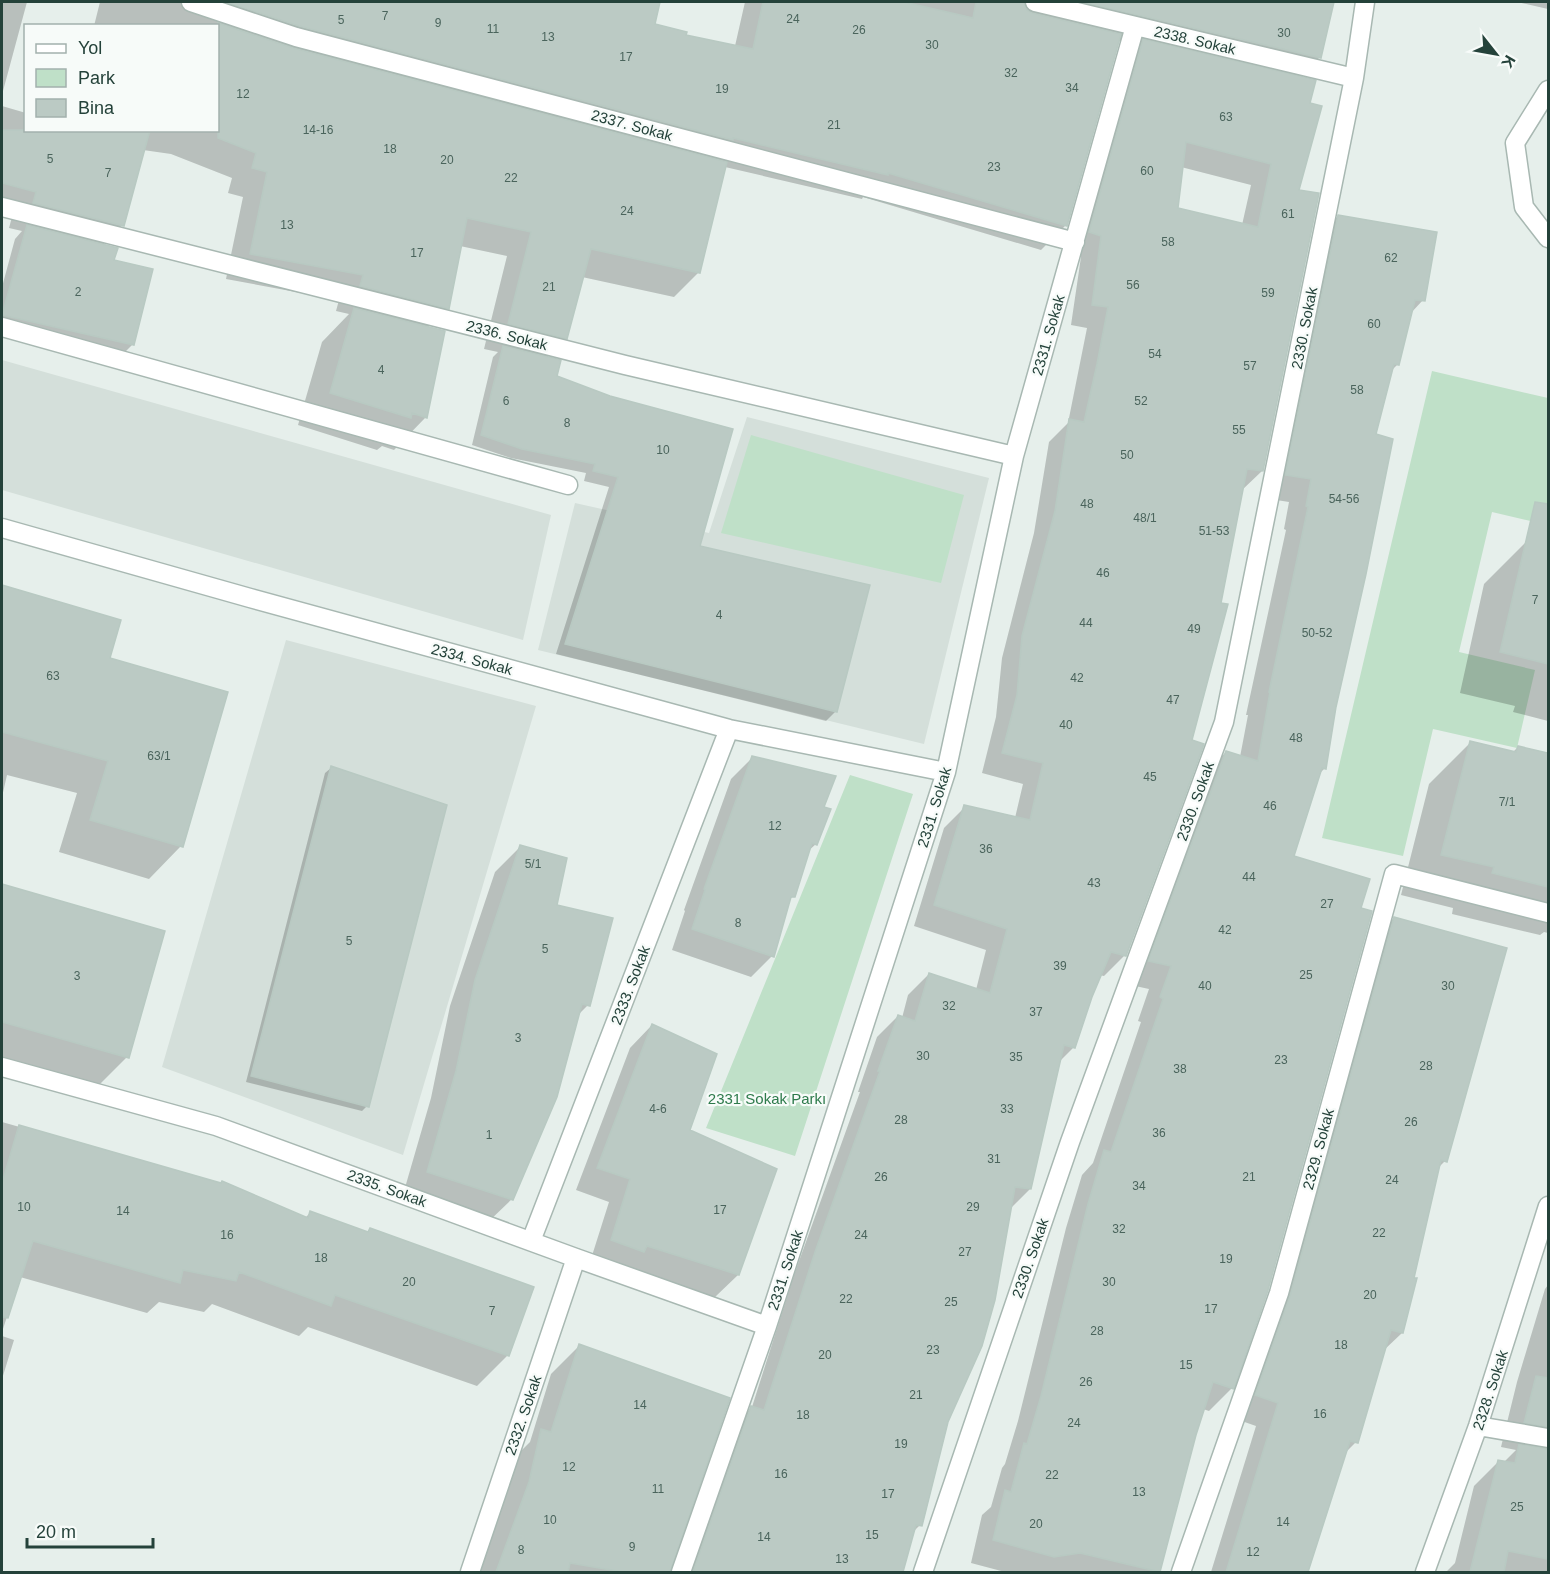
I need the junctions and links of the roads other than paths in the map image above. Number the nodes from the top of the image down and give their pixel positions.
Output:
1 (191, 2) edge
2 (1035, 2) edge
3 (1365, 2) edge
4 (1135, 26) junction
5 (1354, 78) junction
6 (1548, 90) edge
7 (2, 207) edge
8 (1548, 238) edge
9 (1075, 242) junction
10 (2, 327) edge
11 (1014, 456) junction
12 (568, 485) dead end
13 (2, 528) edge
14 (729, 729) junction
15 (946, 772) junction
16 (1548, 913) edge
17 (2, 1067) edge
18 (1547, 1218) edge
19 (531, 1241) junction
20 (576, 1258) junction
21 (767, 1326) junction
22 (1478, 1426) junction
23 (1548, 1438) edge
24 (470, 1572) edge
25 (681, 1572) edge
26 (923, 1572) edge
27 (1181, 1572) edge
28 (1425, 1572) edge

1 - 9 street, 2337. Sokak
2 - 4 street, 2338. Sokak
3 - 5 street, 2330. Sokak
4 - 5 street, 2338. Sokak
4 - 9 street, 2331. Sokak
5 - 26 street, 2330. Sokak
6 - 8 street
7 - 11 street, 2336. Sokak
9 - 11 street, 2331. Sokak
10 - 12 street
11 - 15 street, 2331. Sokak
13 - 14 street, 2334. Sokak
14 - 15 street, 2334. Sokak
14 - 19 street, 2333. Sokak
15 - 21 street, 2331. Sokak
16 - 27 street, 2329. Sokak
17 - 19 street, 2335. Sokak
18 - 22 street, 2328. Sokak
19 - 20 street, 2335. Sokak
20 - 21 street, 2335. Sokak
20 - 24 street, 2332. Sokak
21 - 25 street, 2331. Sokak
22 - 23 street
22 - 28 street, 2328. Sokak

